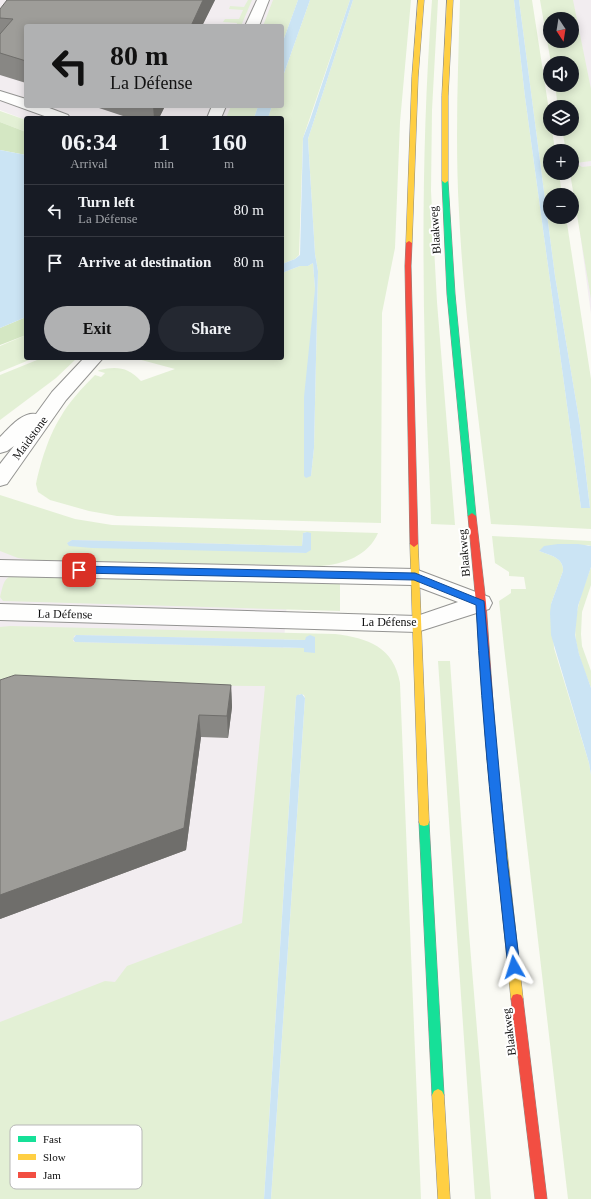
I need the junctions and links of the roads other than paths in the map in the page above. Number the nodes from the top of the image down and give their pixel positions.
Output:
1 (262, 0) edge
2 (422, 0) edge
3 (450, 0) edge
4 (253, 24) edge
5 (0, 96) edge
6 (24, 103) edge
7 (36, 108) edge
8 (57, 116) edge
9 (92, 360) edge
10 (59, 396) junction
11 (0, 447) edge
12 (0, 479) edge
13 (0, 568) edge
14 (415, 577) junction
15 (481, 603) junction
16 (0, 612) edge
17 (417, 624) junction
18 (444, 1199) edge
19 (541, 1199) edge

1 - 4 street
2 - 14 main road, Blaakweg
3 - 15 main road, Blaakweg
5 - 6 street
7 - 8 street
9 - 10 street, Maidstone
10 - 11 street, Maidstone
10 - 12 street, Maidstone
13 - 14 street
14 - 15 street
14 - 17 main road, Blaakweg
15 - 17 street, La Défense
15 - 19 main road, Blaakweg
16 - 17 street, La Défense
17 - 18 main road, Blaakweg

